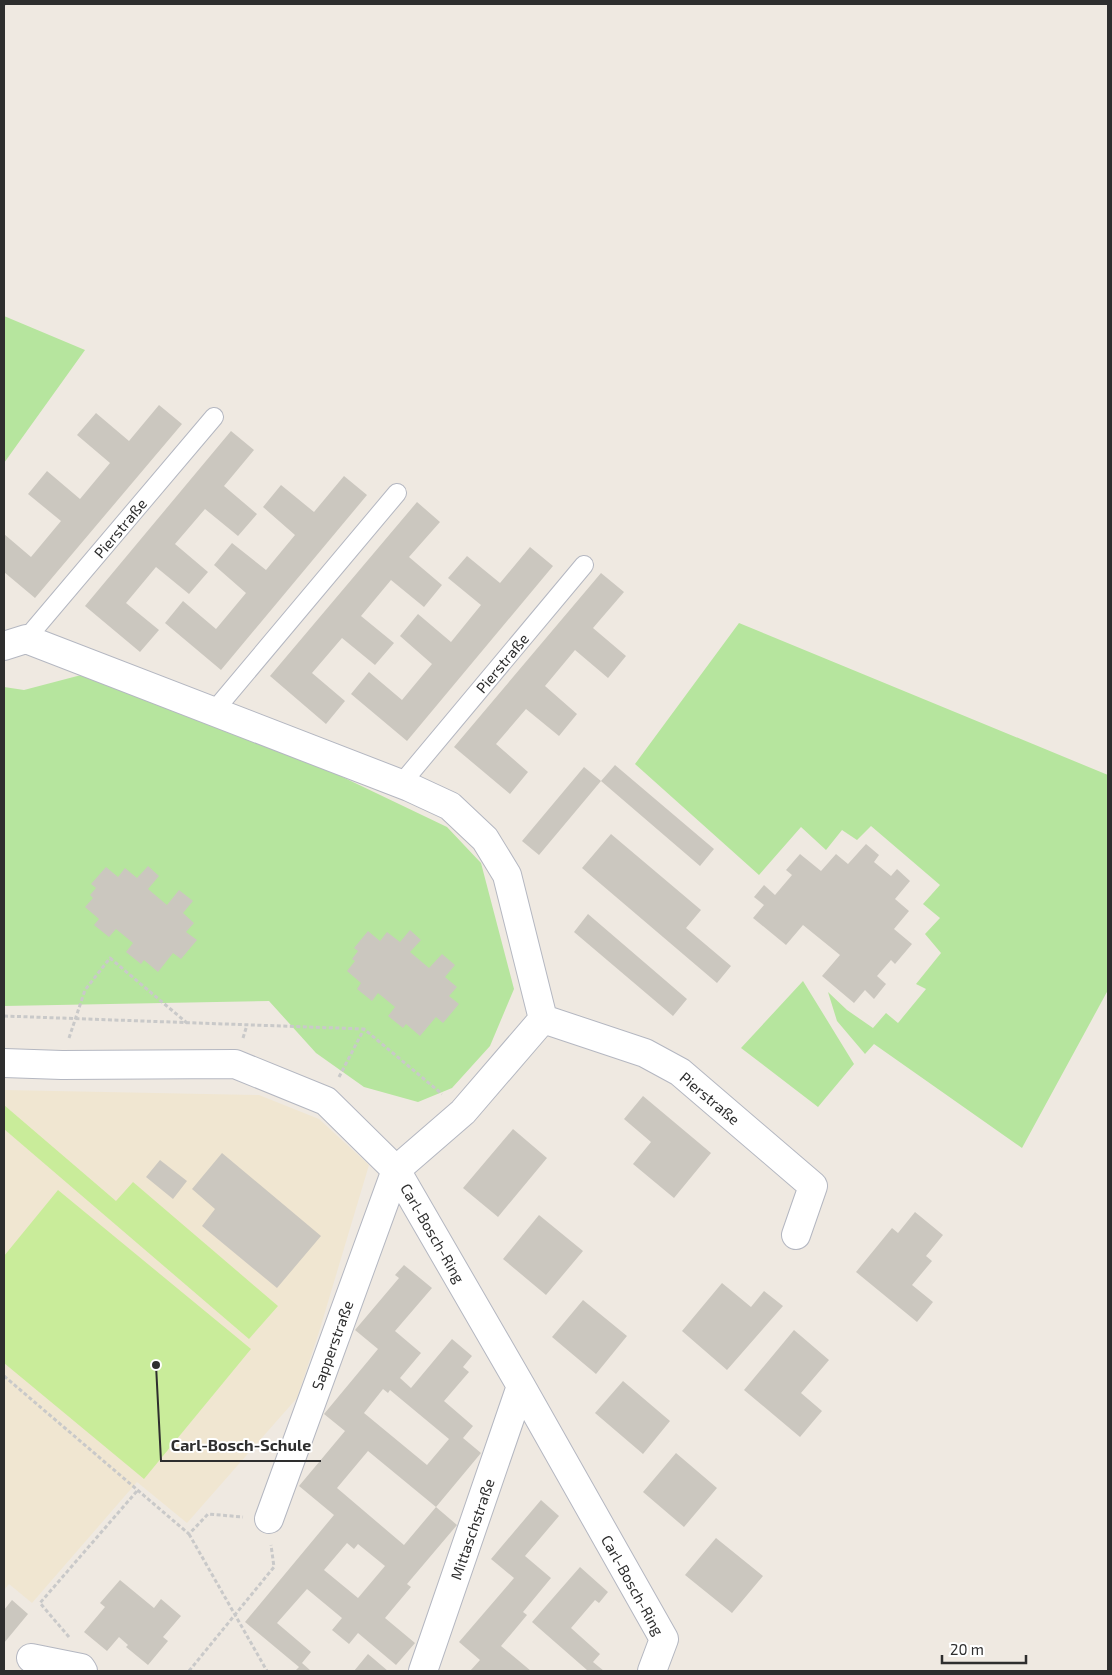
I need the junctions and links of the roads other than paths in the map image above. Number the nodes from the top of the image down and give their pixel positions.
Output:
1 (214, 418) dead end
2 (397, 493) dead end
3 (584, 565) dead end
4 (15, 643) edge
5 (214, 711) junction
6 (400, 784) junction
7 (543, 1020) junction
8 (4, 1064) edge
9 (396, 1170) junction
10 (796, 1234) dead end
11 (521, 1386) junction
12 (269, 1520) road end
13 (30, 1658) dead end
14 (80, 1670) edge
15 (423, 1671) edge
16 (652, 1671) edge

1 - 4 lane, Pierstraße
2 - 5 lane
3 - 6 lane, Pierstraße
4 - 5 street, Pierstraße
5 - 6 street, Pierstraße
6 - 7 street, Pierstraße
7 - 9 street
7 - 10 street, Pierstraße
8 - 9 street, Carl-Bosch-Ring
9 - 11 street, Carl-Bosch-Ring
9 - 12 street, Sapperstraße
11 - 15 street, Mittaschstraße
11 - 16 street, Carl-Bosch-Ring
13 - 14 street

